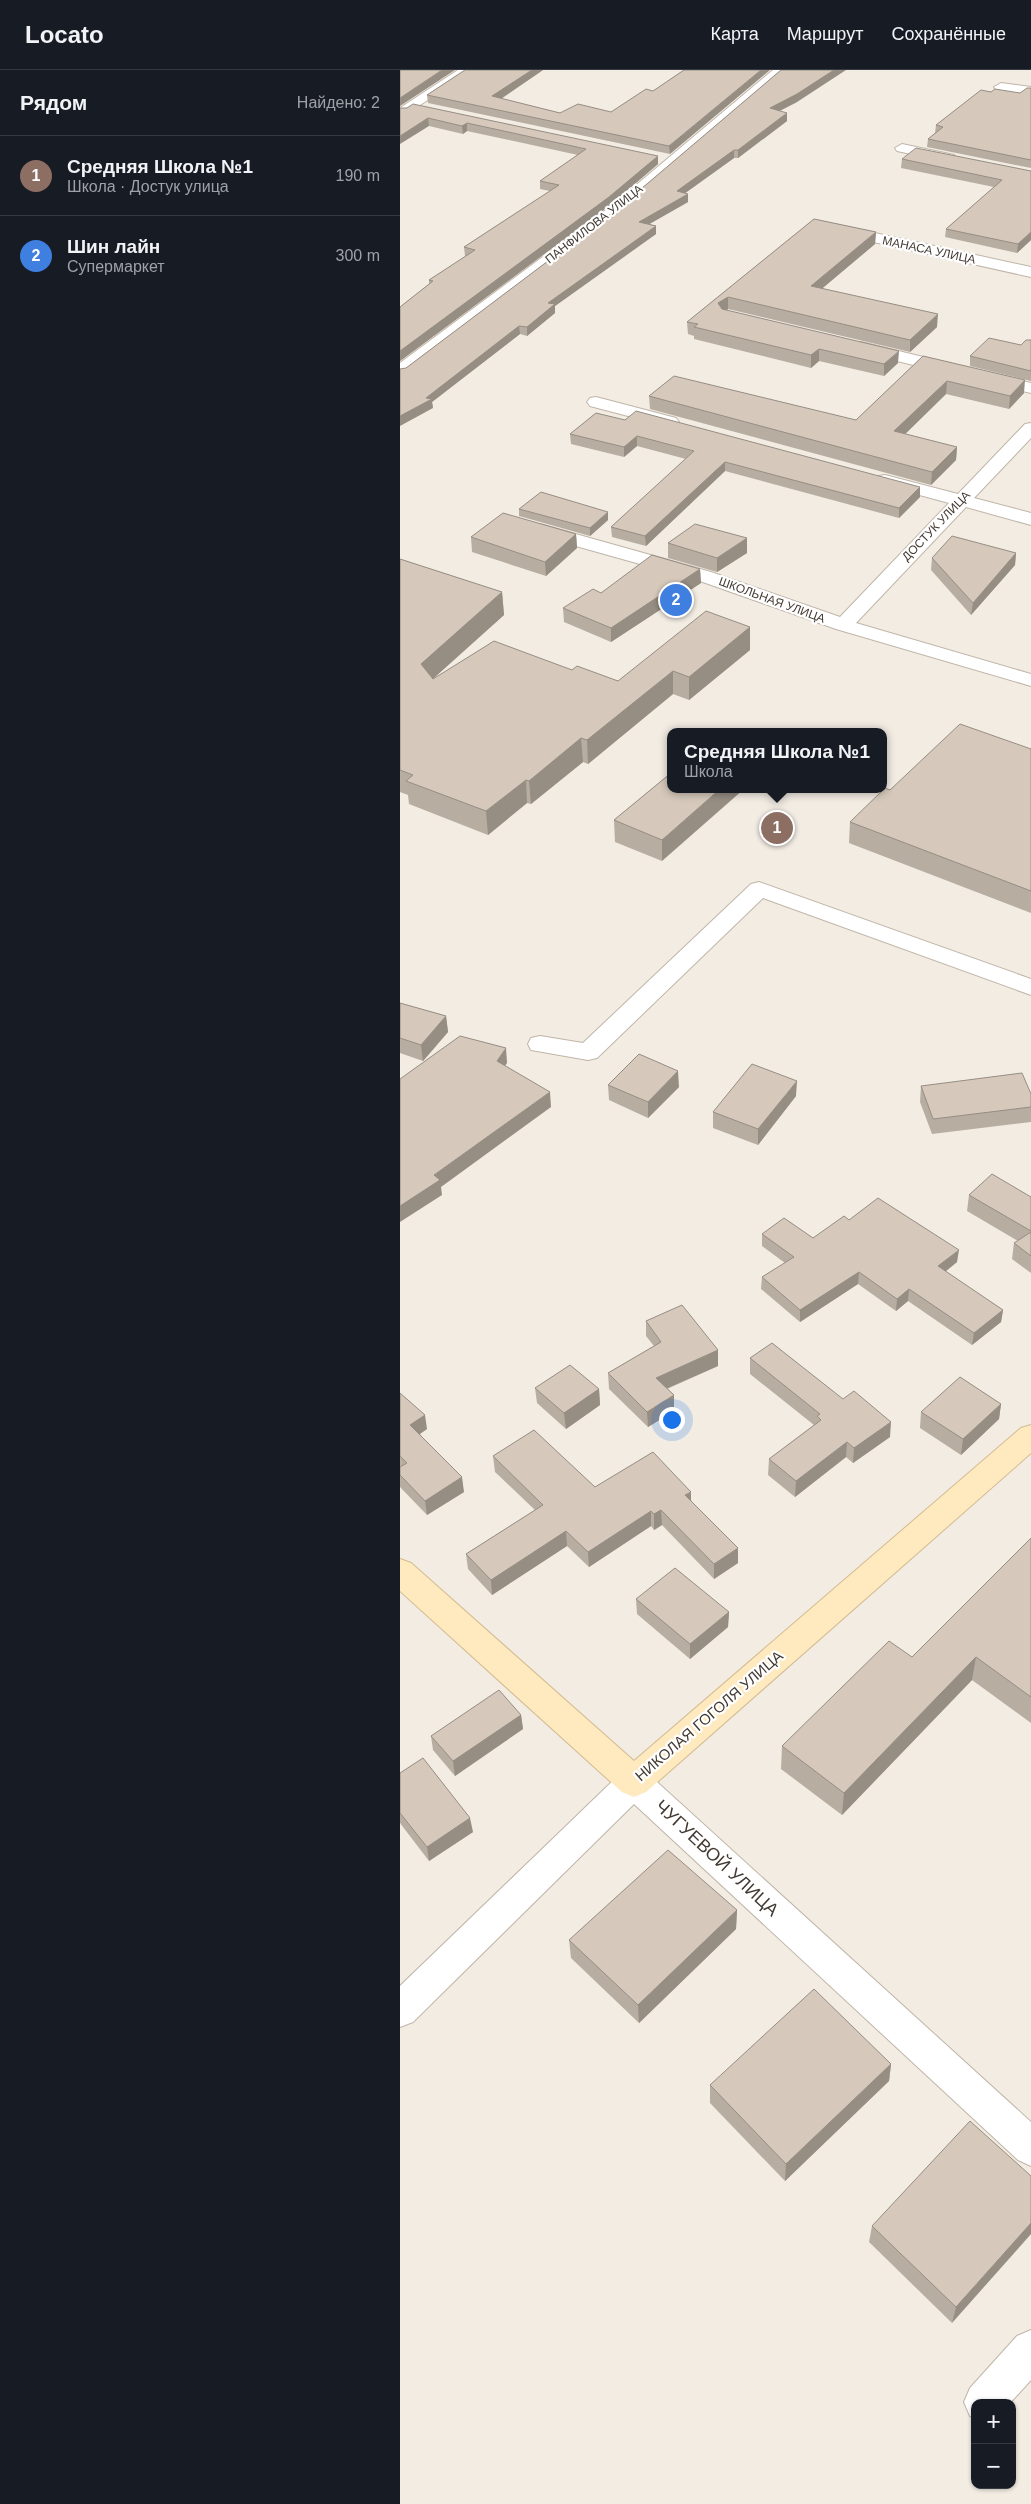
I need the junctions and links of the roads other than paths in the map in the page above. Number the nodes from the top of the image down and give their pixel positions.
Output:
1 (467, 70) edge
2 (782, 70) edge
3 (1001, 86) dead end
4 (1031, 91) edge
5 (430, 109) edge
6 (406, 110) edge
7 (902, 148) dead end
8 (653, 157) edge
9 (672, 161) junction
10 (966, 161) edge
11 (827, 227) edge
12 (1031, 272) edge
13 (842, 343) edge
14 (400, 371) edge
15 (1031, 388) edge
16 (596, 402) dead end
17 (682, 425) edge
18 (1031, 428) edge
19 (864, 475) edge
20 (960, 501) junction
21 (1031, 519) edge
22 (522, 525) edge
23 (843, 625) junction
24 (1031, 680) edge
25 (1031, 987) edge
26 (540, 1044) dead end
27 (1031, 1436) edge
28 (400, 1572) edge
29 (634, 1782) junction
30 (400, 2010) edge
31 (1031, 2147) edge
32 (1031, 2350) edge
33 (987, 2399) edge

1 - 6 street
2 - 9 street, ПАНФИЛОВА УЛИЦА
3 - 4 street
5 - 6 street
7 - 10 street
8 - 9 street
9 - 14 street, ПАНФИЛОВА УЛИЦА
11 - 12 street, МАНАСА УЛИЦА
13 - 15 street
16 - 17 street
18 - 20 street, ДОСТУК УЛИЦА
19 - 20 street
20 - 21 street
20 - 23 street, ДОСТУК УЛИЦА
22 - 23 street, ШКОЛЬНАЯ УЛИЦА
23 - 24 street, ШКОЛЬНАЯ УЛИЦА
25 - 26 street
27 - 29 street, НИКОЛАЯ ГОГОЛЯ УЛИЦА
28 - 29 street, ЧУГУЕВОЙ УЛИЦА
29 - 30 street, НИКОЛАЯ ГОГОЛЯ УЛИЦА
29 - 31 street, ЧУГУЕВОЙ УЛИЦА
32 - 33 street

